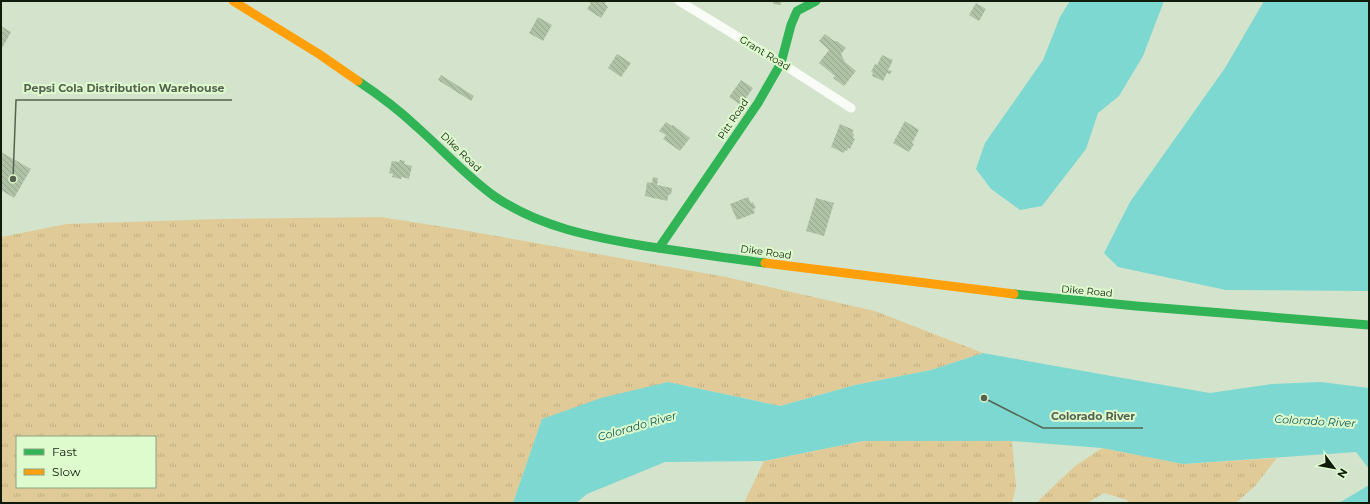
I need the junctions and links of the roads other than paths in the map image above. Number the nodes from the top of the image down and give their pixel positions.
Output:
1 (233, 1) edge
2 (679, 1) edge
3 (816, 1) edge
4 (781, 63) junction
5 (851, 108) dead end
6 (659, 248) junction
7 (1369, 325) edge

1 - 6 street, Dike Road
2 - 4 street, Grant Road
3 - 4 street, Pitt Road
4 - 5 street, Grant Road
4 - 6 street, Pitt Road
6 - 7 street, Dike Road

